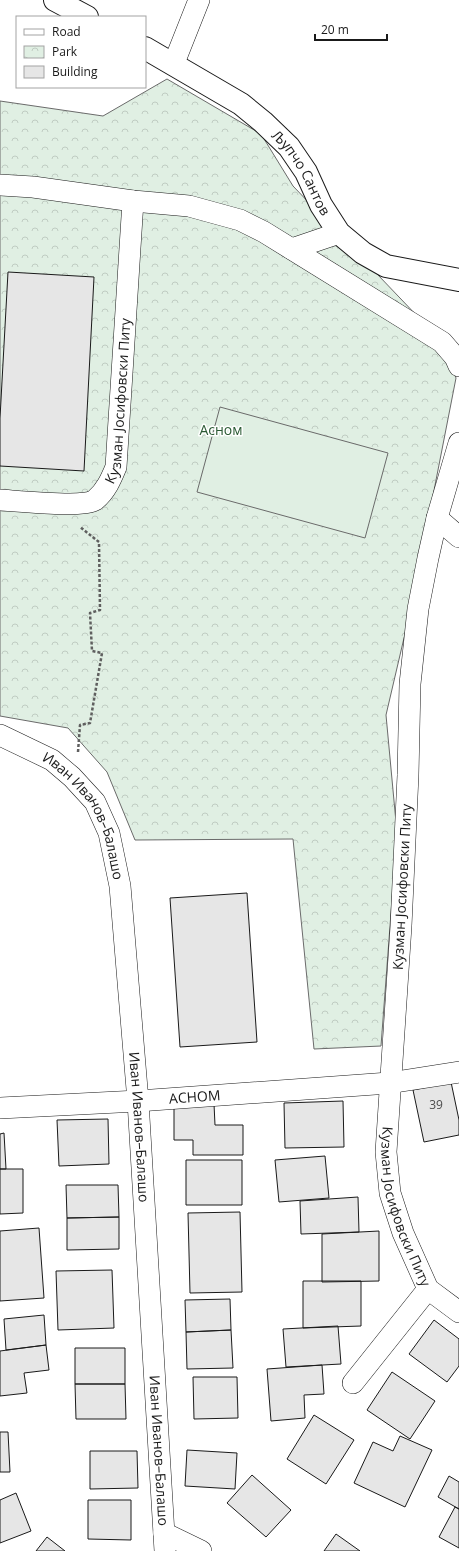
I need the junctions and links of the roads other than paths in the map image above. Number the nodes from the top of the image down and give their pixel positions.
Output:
1 (55, 0) edge
2 (199, 0) edge
3 (85, 16) edge
4 (146, 49) edge
5 (174, 64) junction
6 (0, 185) edge
7 (133, 201) junction
8 (339, 234) junction
9 (292, 249) junction
10 (453, 275) edge
11 (459, 366) edge
12 (459, 444) edge
13 (0, 500) edge
14 (437, 518) junction
15 (459, 537) edge
16 (0, 735) edge
17 (459, 1072) edge
18 (389, 1083) junction
19 (138, 1101) junction
20 (0, 1108) edge
21 (428, 1289) junction
22 (459, 1312) edge
23 (353, 1383) dead end
24 (164, 1542) edge
25 (201, 1551) edge

1 - 3 street
2 - 5 street
4 - 5 street, Љупчо Сантов
5 - 8 street, Љупчо Сантов
6 - 7 street
7 - 9 street
7 - 13 street, Кузман Јосифовски Питу
8 - 9 street
8 - 10 street, Љупчо Сантов
9 - 11 street
12 - 14 street, Кузман Јосифовски Питу
14 - 15 street
14 - 18 street, Кузман Јосифовски Питу
16 - 19 street, Иван Иванов–Балашо
17 - 18 street, АСНОМ
18 - 19 street, АСНОМ
18 - 21 street, Кузман Јосифовски Питу
19 - 20 street, АСНОМ
19 - 24 street, Иван Иванов–Балашо
21 - 22 street, Кузман Јосифовски Питу
21 - 23 street
24 - 25 street, Иван Иванов–Балашо

